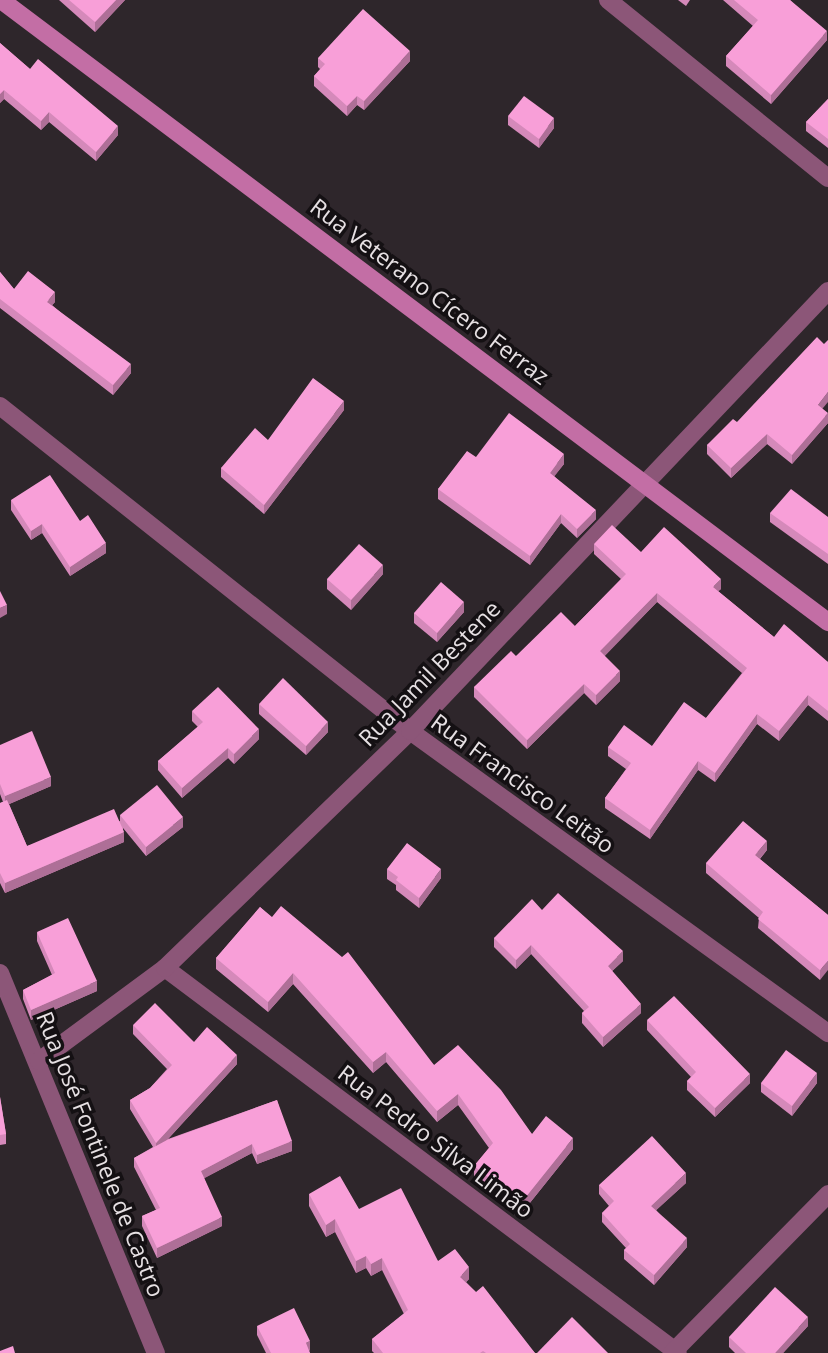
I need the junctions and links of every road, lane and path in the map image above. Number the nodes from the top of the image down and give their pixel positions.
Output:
1 (1, 0) edge
2 (608, 0) edge
3 (828, 178) edge
4 (828, 291) edge
5 (0, 406) edge
6 (642, 482) junction
7 (828, 622) edge
8 (410, 731) junction
9 (164, 968) junction
10 (0, 973) edge
11 (828, 1033) edge
12 (39, 1061) junction
13 (828, 1194) edge
14 (675, 1352) edge
15 (156, 1353) edge

1 - 6 street, Rua Veterano Cícero Ferraz
2 - 3 street
4 - 6 street, Rua Jamil Bestene
5 - 8 street, Rua Francisco Leitão
6 - 7 street, Rua Veterano Cícero Ferraz
6 - 8 street, Rua Jamil Bestene
8 - 9 street, Rua Jamil Bestene
8 - 11 street, Rua Francisco Leitão
9 - 12 street, Rua Jamil Bestene
9 - 14 street, Rua Pedro Silva Limão
10 - 12 street, Rua José Fontinele de Castro
12 - 15 street, Rua José Fontinele de Castro
13 - 14 street

